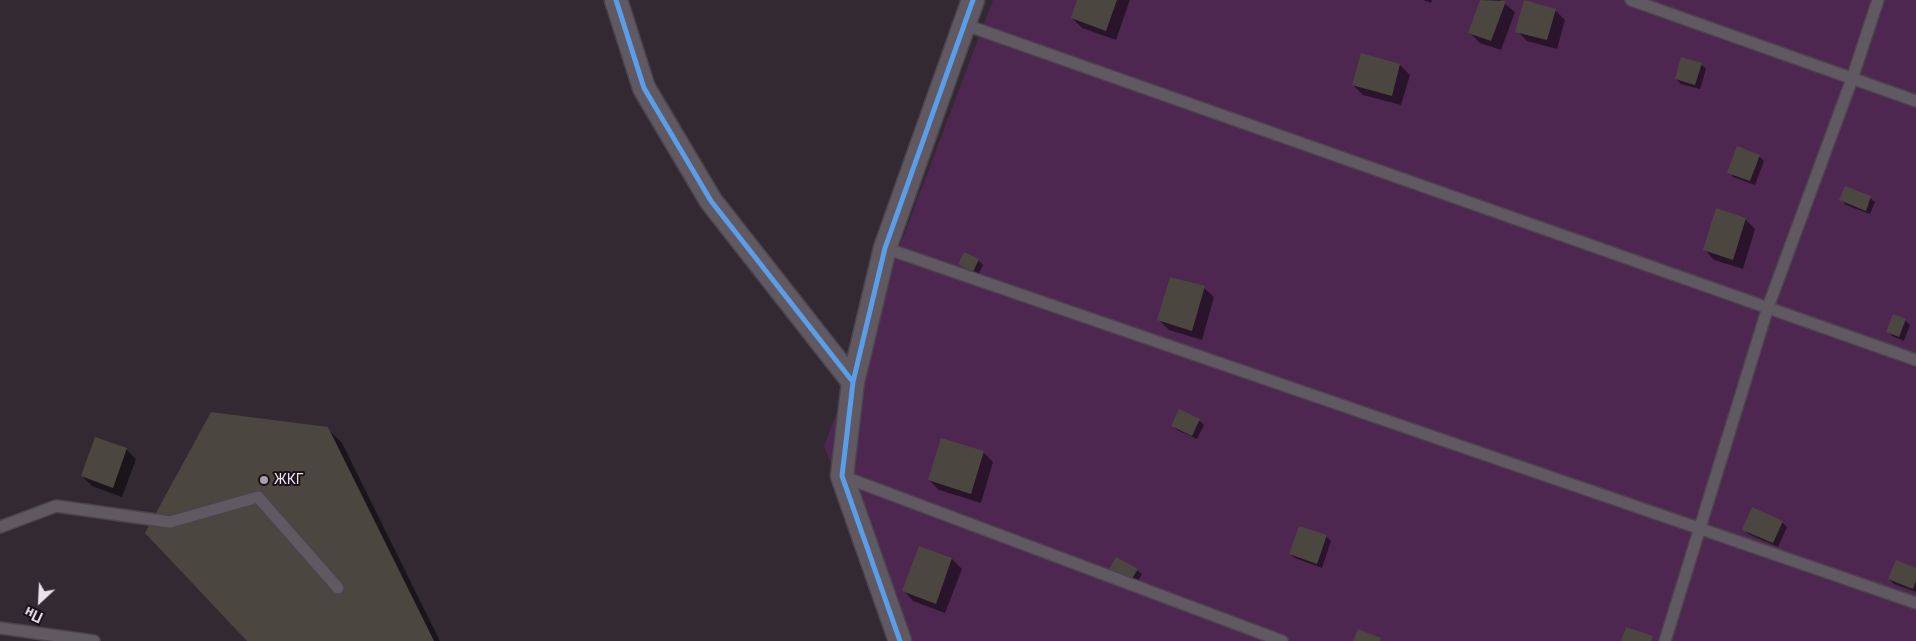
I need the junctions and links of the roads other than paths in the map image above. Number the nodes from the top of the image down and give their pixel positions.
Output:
1 (972, 0) edge
2 (1631, 0) edge
3 (1878, 0) edge
4 (620, 4) edge
5 (963, 24) junction
6 (1852, 79) junction
7 (1916, 101) edge
8 (885, 248) junction
9 (1768, 307) junction
10 (1916, 360) edge
11 (852, 382) junction
12 (842, 476) junction
13 (0, 527) edge
14 (1698, 529) junction
15 (338, 588) dead end
16 (1916, 603) edge
17 (0, 628) edge
18 (94, 641) edge
19 (900, 641) edge
20 (1282, 641) edge
21 (1665, 641) edge

1 - 5 street
2 - 6 lane
3 - 6 lane
4 - 11 street
5 - 8 street
5 - 9 lane
6 - 7 lane
6 - 9 lane
8 - 11 street
8 - 14 lane
9 - 10 lane
9 - 14 lane
11 - 12 street
12 - 19 street
12 - 20 lane
13 - 15 lane
14 - 16 lane
14 - 21 lane
17 - 18 lane

